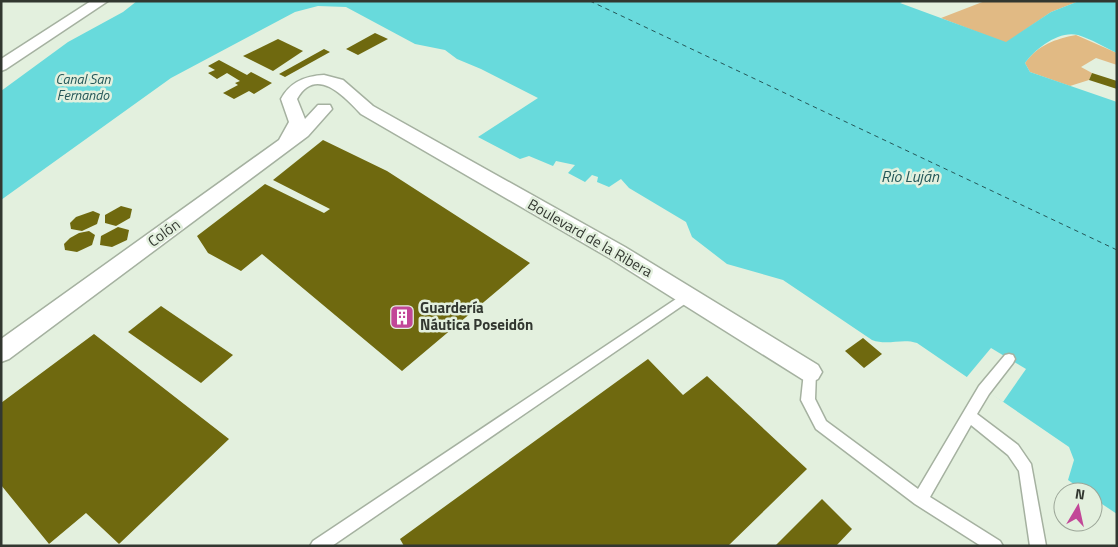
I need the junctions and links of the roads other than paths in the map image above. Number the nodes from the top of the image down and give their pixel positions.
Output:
1 (100, 2) edge
2 (1, 66) edge
3 (343, 90) junction
4 (294, 107) junction
5 (327, 108) junction
6 (367, 110) junction
7 (286, 144) junction
8 (688, 296) junction
9 (1, 352) edge
10 (1009, 359) dead end
11 (810, 372) joint
12 (969, 416) junction
13 (920, 499) junction
14 (318, 546) edge
15 (995, 546) edge
16 (1038, 546) edge

1 - 2 street
3 - 4 street, Boulevard de la Ribera
3 - 5 street, Colón
3 - 6 street, Boulevard de la Ribera
4 - 5 street, Boulevard de la Ribera
4 - 7 street
5 - 6 street, Boulevard de la Ribera
5 - 7 street, Colón
6 - 8 street, Boulevard de la Ribera
7 - 9 street, Colón
8 - 11 street, Boulevard de la Ribera
8 - 14 lane
10 - 12 lane
11 - 13 lane
12 - 13 lane
12 - 16 lane
13 - 15 lane

